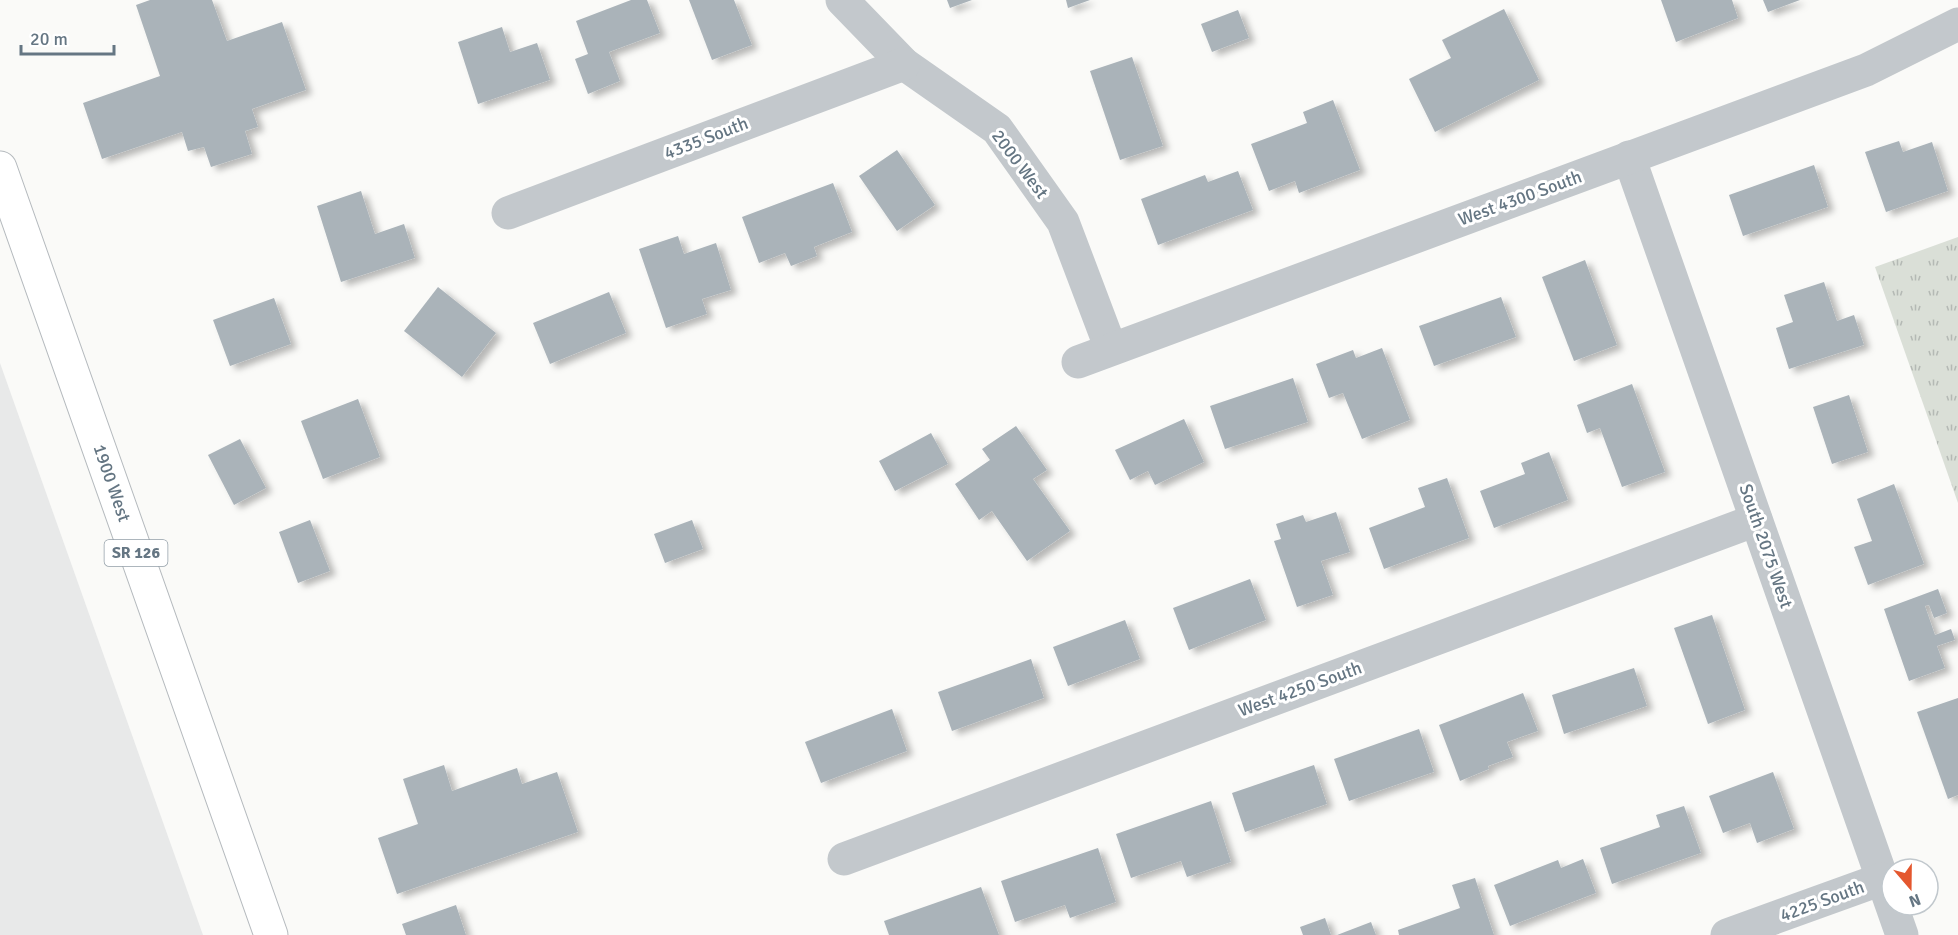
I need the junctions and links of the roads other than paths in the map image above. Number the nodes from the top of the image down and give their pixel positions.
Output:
1 (842, 0) edge
2 (1958, 24) edge
3 (904, 64) junction
4 (1629, 158) junction
5 (0, 168) edge
6 (508, 213) dead end
7 (1111, 349) junction
8 (1078, 362) dead end
9 (1756, 520) junction
10 (844, 859) dead end
11 (1880, 873) edge
12 (1880, 880) edge
13 (1896, 917) edge
14 (271, 935) edge
15 (1727, 935) edge
16 (1902, 935) edge

1 - 3 street, 2000 West
2 - 4 street, West 4300 South
3 - 6 street, 4335 South
3 - 7 street, 2000 West
4 - 7 street, West 4300 South
4 - 9 street, South 2075 West
5 - 14 main road, 1900 West / SR 126
7 - 8 street, West 4300 South
9 - 10 street, West 4250 South
9 - 11 street, South 2075 West
12 - 15 street, 4225 South
13 - 16 street, South 2075 West

